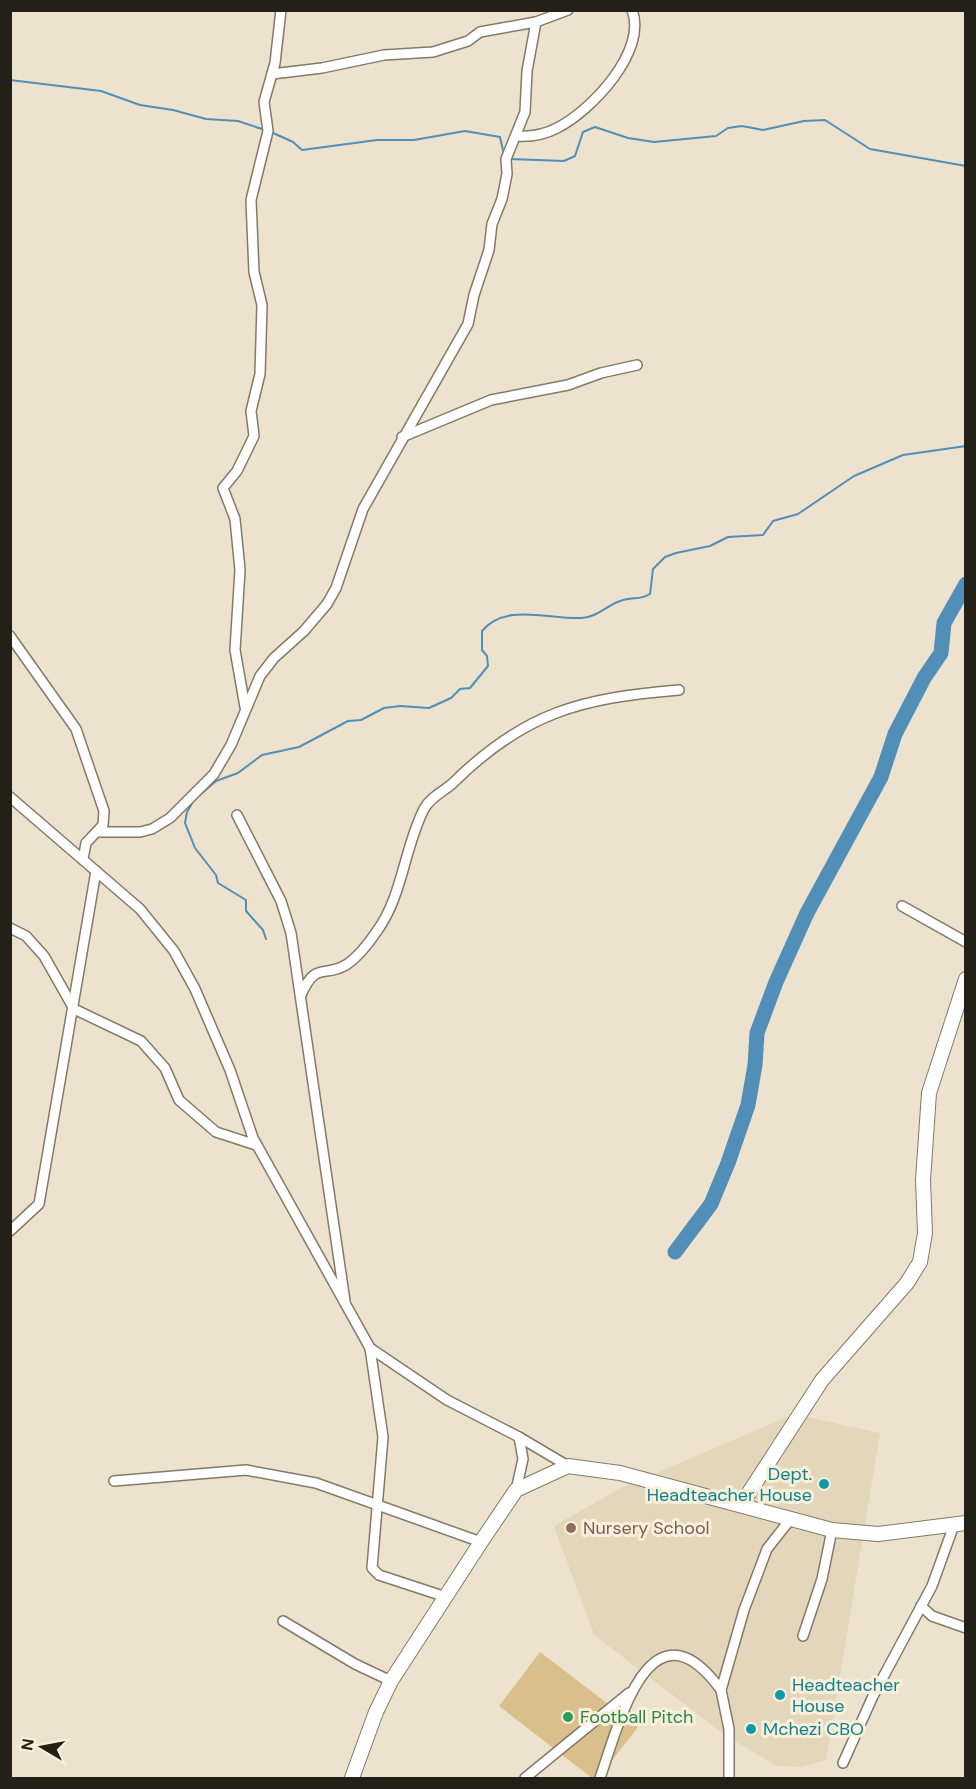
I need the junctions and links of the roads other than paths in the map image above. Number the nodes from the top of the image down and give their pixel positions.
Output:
1 (281, 10) edge
2 (568, 10) edge
3 (632, 10) edge
4 (536, 22) junction
5 (272, 74) junction
6 (516, 136) junction
7 (637, 366) dead end
8 (402, 437) junction
9 (10, 636) edge
10 (679, 690) dead end
11 (245, 707) junction
12 (10, 797) edge
13 (237, 815) dead end
14 (98, 832) junction
15 (83, 860) junction
16 (96, 871) junction
17 (902, 906) dead end
18 (10, 928) edge
19 (966, 942) edge
20 (966, 979) edge
21 (301, 995) junction
22 (74, 1009) junction
23 (256, 1144) junction
24 (10, 1231) edge
25 (346, 1308) junction
26 (370, 1348) junction
27 (519, 1437) junction
28 (568, 1466) junction
29 (114, 1481) dead end
30 (516, 1490) junction
31 (378, 1504) junction
32 (741, 1505) junction
33 (789, 1521) junction
34 (960, 1524) edge
35 (832, 1530) junction
36 (481, 1542) junction
37 (446, 1598) junction
38 (921, 1606) junction
39 (283, 1621) dead end
40 (966, 1628) edge
41 (803, 1636) dead end
42 (391, 1681) junction
43 (721, 1690) junction
44 (631, 1691) junction
45 (843, 1763) dead end
46 (352, 1779) edge
47 (525, 1779) edge
48 (600, 1779) edge
49 (729, 1779) edge

1 - 5 street
2 - 4 street
3 - 6 street
4 - 5 street
4 - 6 street
5 - 11 street
6 - 8 street
7 - 8 street
8 - 11 street
9 - 14 street
10 - 21 street
11 - 14 street
12 - 15 street
13 - 21 street
14 - 15 street
15 - 16 street
16 - 22 street
16 - 23 street
17 - 19 street
18 - 22 street
20 - 32 street
21 - 25 street
22 - 23 street
22 - 24 street
23 - 25 street
25 - 26 street
26 - 27 street
26 - 31 street
27 - 28 street
27 - 30 street
28 - 30 street
28 - 32 street
29 - 31 street
30 - 36 street
31 - 36 street
31 - 37 street
32 - 33 street
33 - 35 street
33 - 43 street
34 - 35 street
34 - 38 street
35 - 41 street
36 - 37 street
37 - 42 street
38 - 40 street
38 - 45 street
39 - 42 street
42 - 46 street
43 - 44 street
43 - 49 street
44 - 47 street
44 - 48 street

